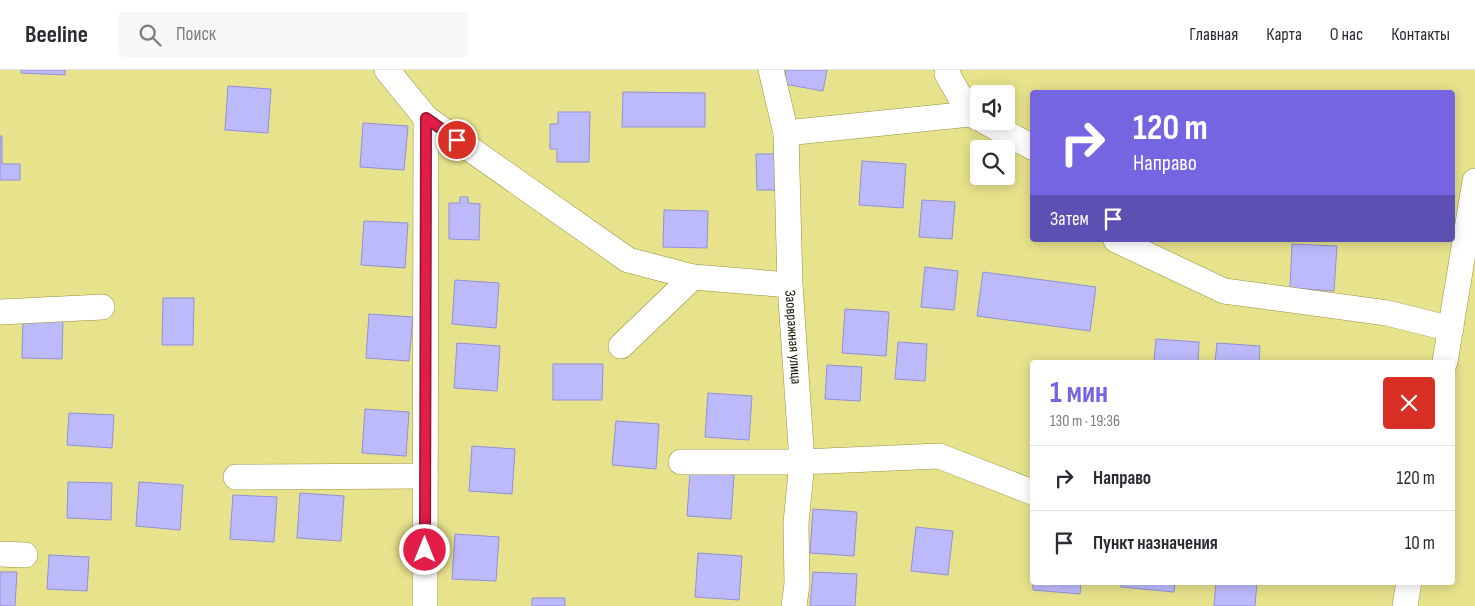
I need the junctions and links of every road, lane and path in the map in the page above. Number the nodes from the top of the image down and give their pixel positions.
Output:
1 (387, 70) edge
2 (771, 70) edge
3 (948, 70) edge
4 (970, 107) edge
5 (426, 118) junction
6 (970, 119) edge
7 (1000, 130) edge
8 (786, 133) junction
9 (1030, 146) edge
10 (1475, 181) edge
11 (1120, 242) edge
12 (693, 277) junction
13 (790, 285) junction
14 (102, 307) dead end
15 (0, 312) edge
16 (1451, 328) junction
17 (621, 346) dead end
18 (1445, 360) edge
19 (681, 462) dead end
20 (802, 462) junction
21 (425, 476) junction
22 (236, 477) dead end
23 (1030, 491) edge
24 (0, 554) edge
25 (25, 555) dead end
26 (1409, 585) edge
27 (425, 606) edge
28 (794, 606) edge
29 (1406, 606) edge

1 - 5 street
2 - 8 street, Заовражная улица
3 - 4 street
5 - 12 street
5 - 21 street
6 - 8 street
7 - 9 street
8 - 13 street, Заовражная улица
10 - 16 street
11 - 16 street
12 - 13 street
12 - 17 street
13 - 20 street, Заовражная улица
14 - 15 street
16 - 18 street
19 - 20 street
20 - 23 street
20 - 28 street, Заовражная улица
21 - 22 street
21 - 27 street
24 - 25 street
26 - 29 street

